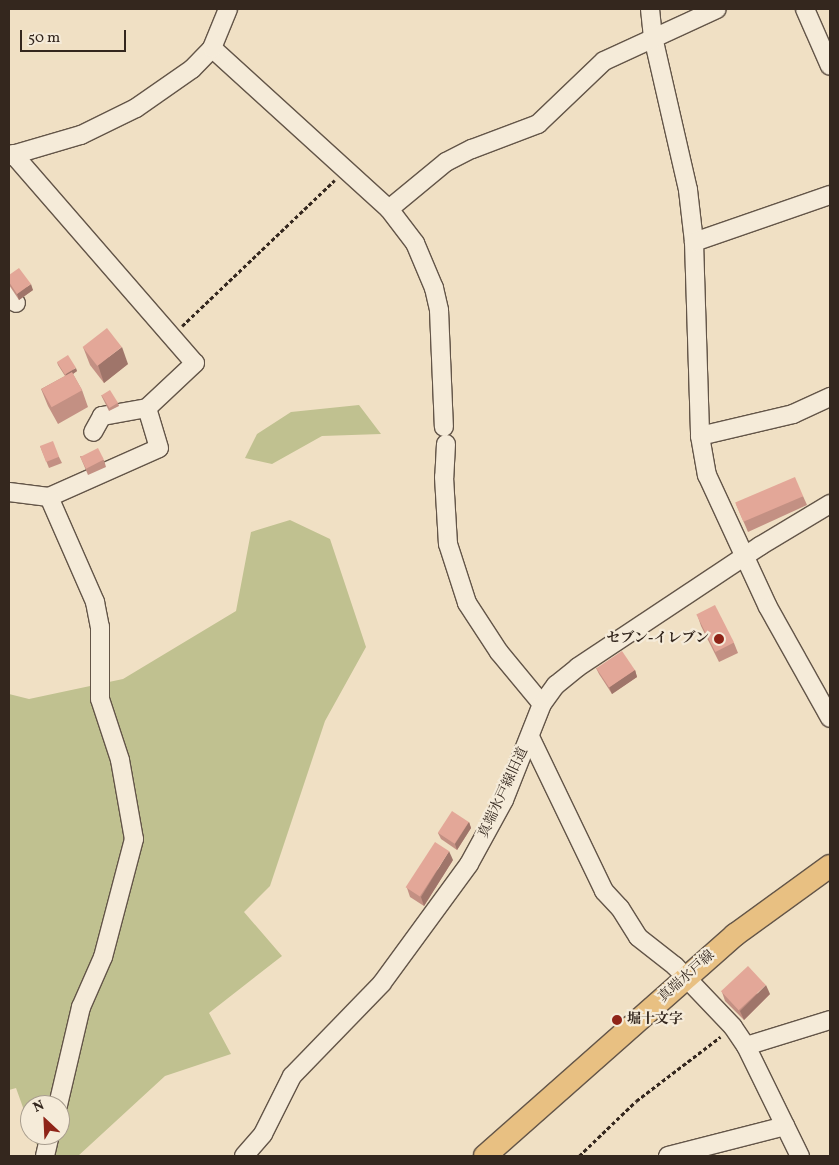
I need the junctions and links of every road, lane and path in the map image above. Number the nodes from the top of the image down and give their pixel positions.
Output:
1 (228, 9) edge
2 (650, 9) edge
3 (716, 9) edge
4 (805, 9) edge
5 (653, 37) junction
6 (212, 48) junction
7 (830, 66) edge
8 (11, 155) edge
9 (346, 170) junction
10 (830, 195) edge
11 (388, 209) junction
12 (694, 242) junction
13 (172, 336) junction
14 (830, 397) edge
15 (147, 408) junction
16 (93, 432) dead end
17 (700, 436) junction
18 (9, 492) edge
19 (50, 497) junction
20 (830, 504) edge
21 (744, 557) junction
22 (542, 704) junction
23 (830, 718) edge
24 (530, 737) junction
25 (830, 866) edge
26 (686, 978) junction
27 (830, 1020) edge
28 (733, 1027) junction
29 (746, 1046) junction
30 (60, 1095) edge
31 (785, 1126) junction
32 (244, 1156) edge
33 (485, 1156) edge
34 (579, 1156) edge
35 (668, 1156) edge
36 (800, 1156) edge

1 - 6 street
2 - 5 street
3 - 5 street
4 - 7 street
5 - 11 street
5 - 12 street
6 - 8 street
6 - 9 street
8 - 13 street
9 - 11 street
9 - 13 path
10 - 12 street
11 - 22 street
12 - 17 street
13 - 15 street
14 - 17 street
15 - 16 street
15 - 19 street
17 - 21 street
18 - 19 street
19 - 30 street
20 - 21 street, 真端水戸線旧道
21 - 22 street, 真端水戸線旧道
21 - 23 street
22 - 24 street, 真端水戸線旧道
24 - 26 street
24 - 32 street, 真端水戸線旧道
25 - 26 main road, 真端水戸線
26 - 28 street
26 - 33 main road, 真端水戸線
27 - 29 street
28 - 29 street
28 - 34 path
29 - 31 street
31 - 35 street
31 - 36 street

